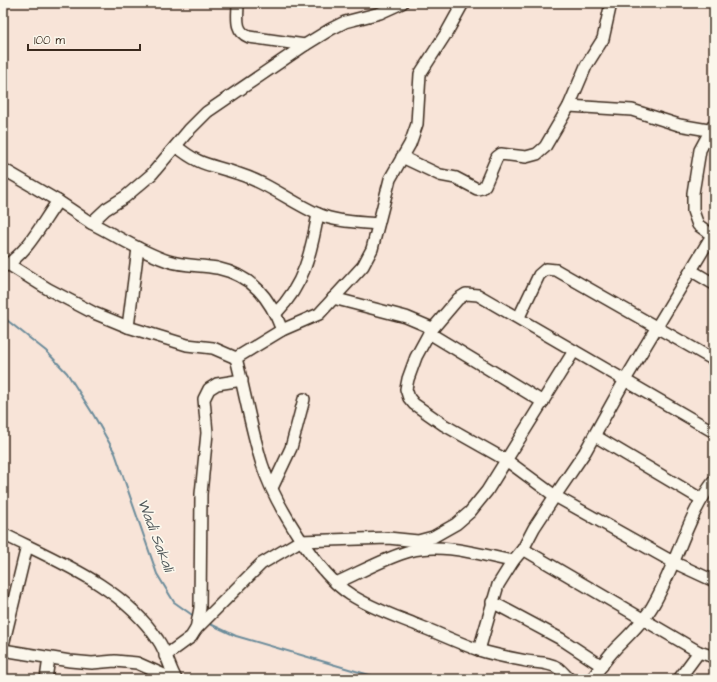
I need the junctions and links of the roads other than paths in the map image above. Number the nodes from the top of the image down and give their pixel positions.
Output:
1 (238, 3) edge
2 (402, 3) edge
3 (463, 3) edge
4 (611, 3) edge
5 (305, 45) junction
6 (570, 106) junction
7 (713, 128) edge
8 (176, 146) junction
9 (402, 157) junction
10 (3, 170) edge
11 (58, 202) junction
12 (318, 214) junction
13 (91, 223) junction
14 (378, 224) junction
15 (713, 234) edge
16 (138, 248) junction
17 (5, 266) edge
18 (692, 271) junction
19 (714, 284) edge
20 (333, 298) junction
21 (276, 313) junction
22 (519, 317) junction
23 (128, 327) junction
24 (657, 328) junction
25 (282, 330) junction
26 (430, 331) junction
27 (574, 351) junction
28 (236, 358) junction
29 (714, 360) edge
30 (242, 380) junction
31 (625, 380) junction
32 (304, 399) dead end
33 (542, 402) junction
34 (714, 432) edge
35 (594, 436) junction
36 (506, 460) junction
37 (714, 482) edge
38 (272, 488) junction
39 (555, 496) junction
40 (701, 499) junction
41 (3, 534) edge
42 (300, 541) junction
43 (422, 545) junction
44 (27, 546) junction
45 (523, 550) junction
46 (513, 561) junction
47 (674, 562) junction
48 (714, 581) edge
49 (336, 583) junction
50 (492, 602) junction
51 (644, 618) junction
52 (196, 628) junction
53 (3, 645) edge
54 (3, 650) edge
55 (479, 650) junction
56 (699, 652) junction
57 (165, 656) junction
58 (714, 657) edge
59 (49, 658) junction
60 (602, 666) junction
61 (46, 679) edge
62 (174, 679) edge
63 (569, 679) edge
64 (592, 679) edge
65 (679, 679) edge

1 - 5 street
2 - 5 street
3 - 9 street
4 - 6 street
5 - 8 street
6 - 7 street
6 - 9 street
7 - 15 street
8 - 12 street
8 - 13 street
9 - 14 street
10 - 11 street
11 - 13 street
11 - 17 street
12 - 14 street
12 - 21 street
13 - 16 street
14 - 20 street
15 - 18 street
16 - 21 street
16 - 23 street
17 - 23 street
18 - 19 street
18 - 24 street
20 - 25 street
20 - 26 street
21 - 25 street
22 - 24 street
22 - 26 street
22 - 27 street
23 - 28 street
24 - 29 street
24 - 31 street
25 - 28 street
26 - 33 street
26 - 36 street
27 - 31 street
27 - 33 street
28 - 30 street
30 - 38 street
30 - 52 street
31 - 34 street
31 - 35 street
32 - 38 street
33 - 36 street
35 - 39 street
35 - 40 street
36 - 39 street
36 - 43 street
37 - 40 street
38 - 42 street
39 - 45 street
39 - 47 street
40 - 47 street
41 - 44 street
42 - 43 street
42 - 49 street
42 - 52 street
43 - 46 street
43 - 49 street
44 - 53 street
44 - 57 street
45 - 46 street
45 - 51 street
46 - 50 street
47 - 48 street
47 - 51 street
49 - 55 street
50 - 55 street
50 - 60 street
51 - 56 street
51 - 60 street
52 - 57 street
54 - 59 street
55 - 63 street
56 - 58 street
56 - 65 street
57 - 62 street
59 - 61 street
59 - 62 street
60 - 64 street

